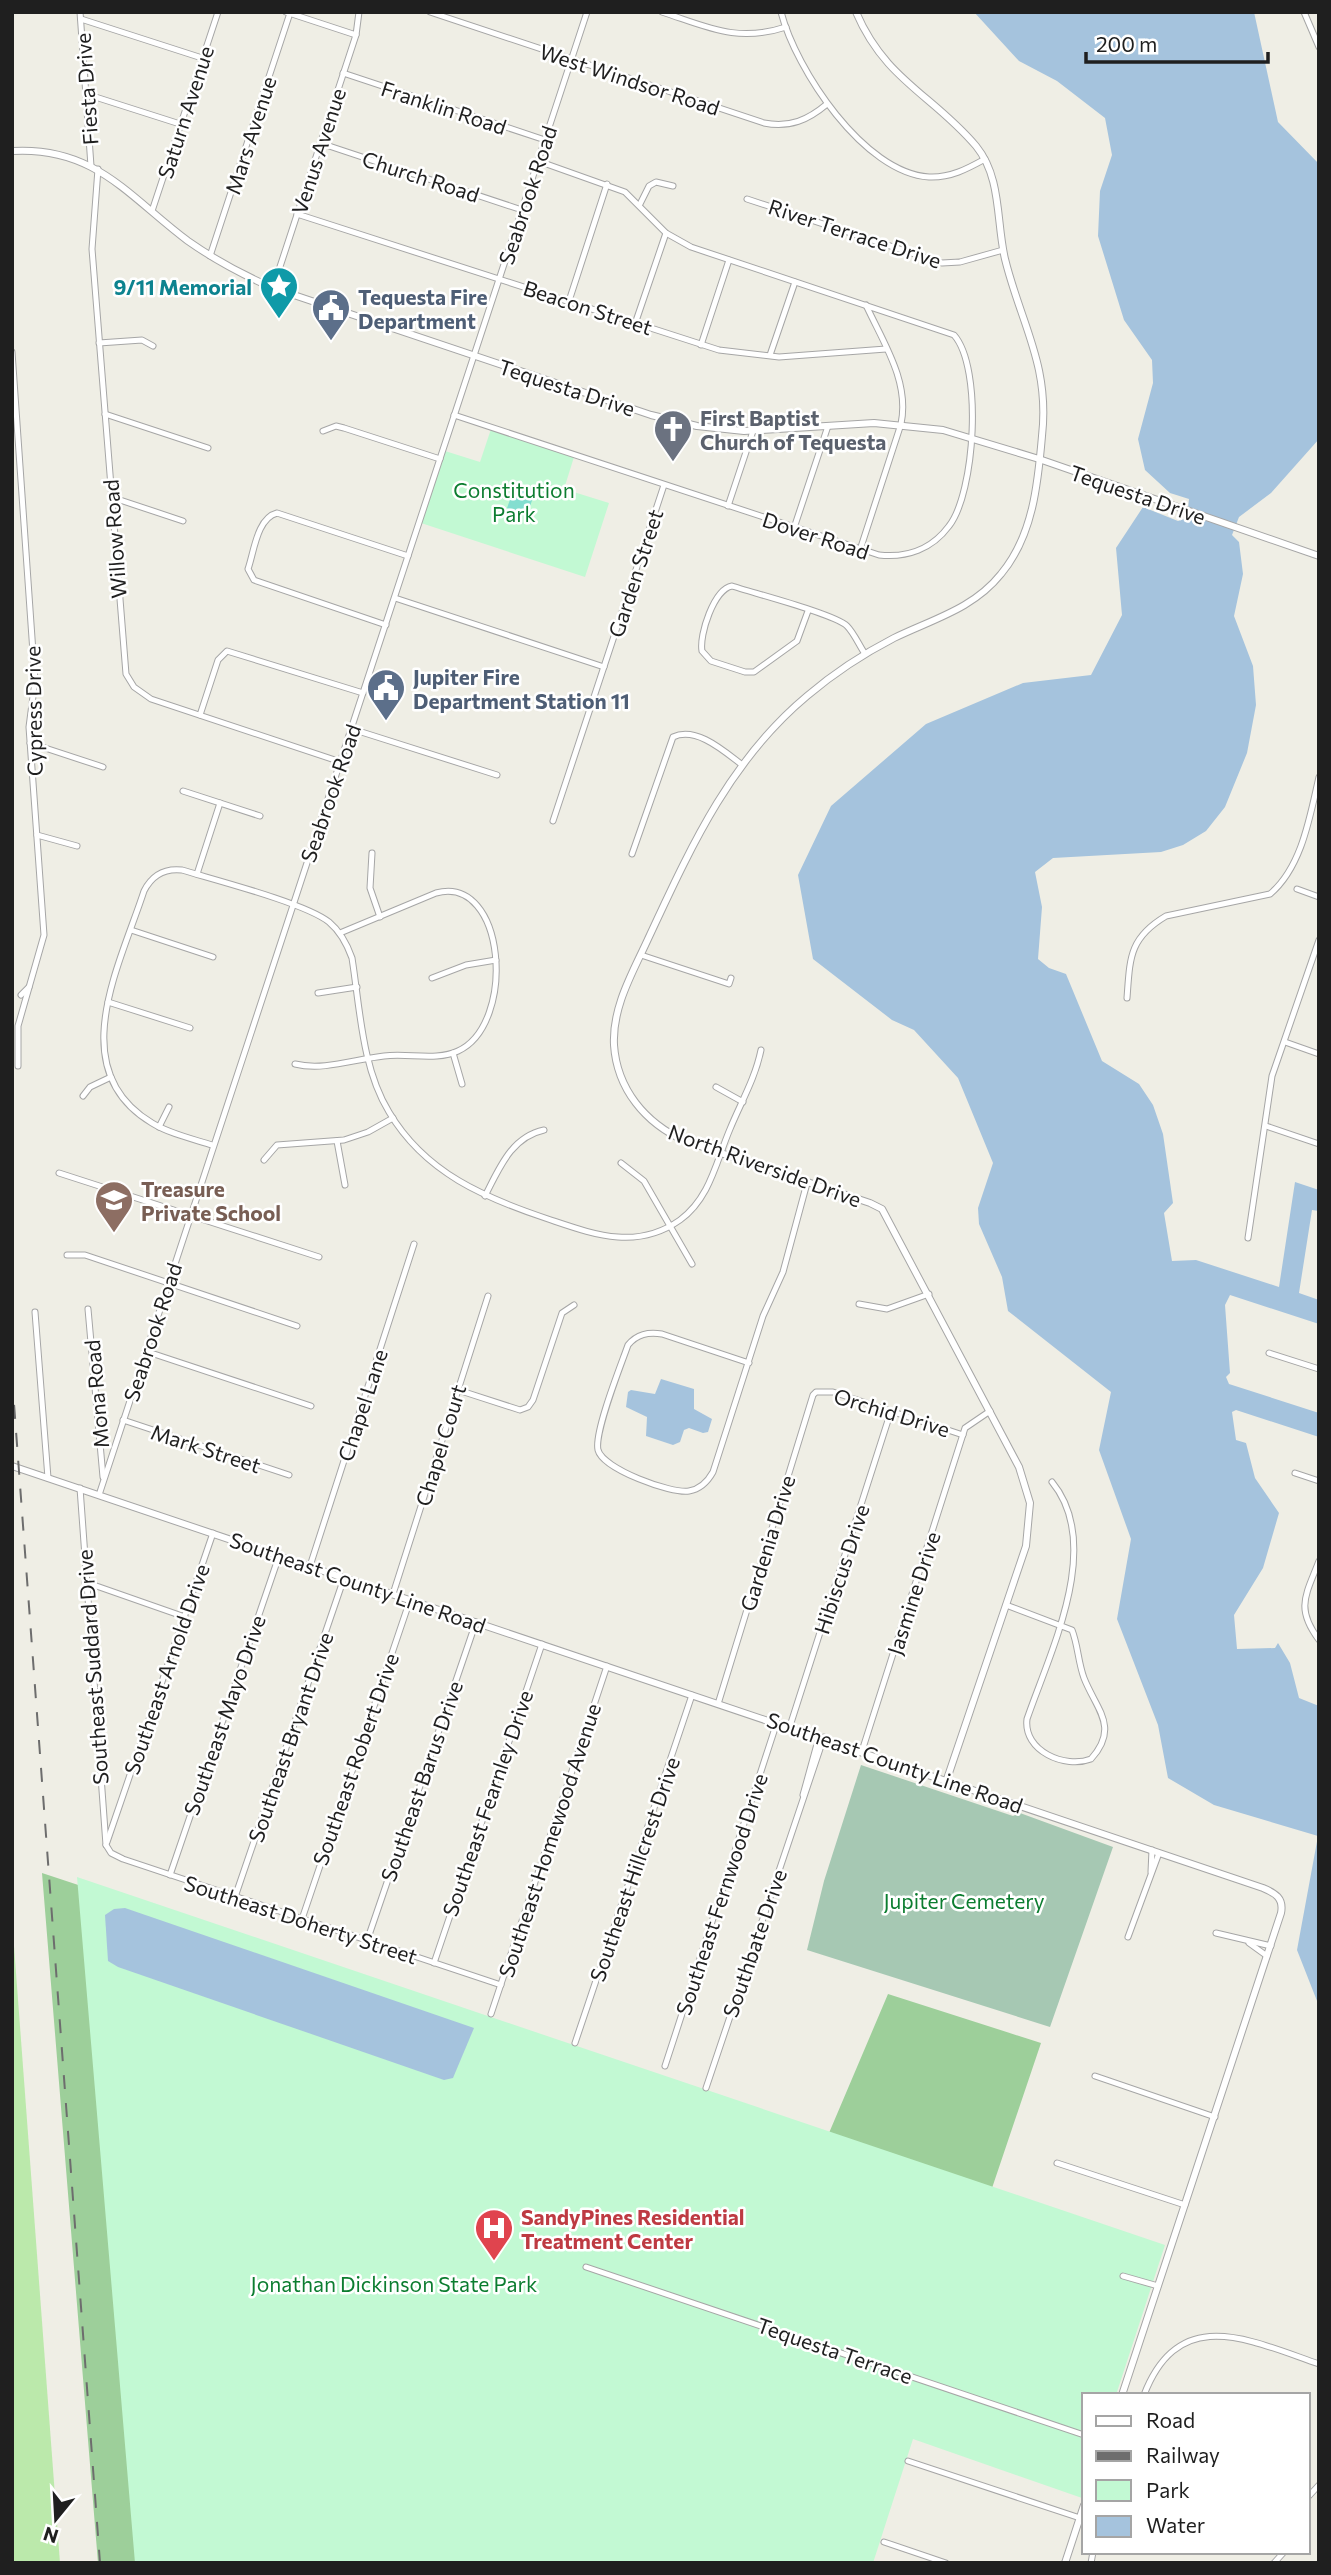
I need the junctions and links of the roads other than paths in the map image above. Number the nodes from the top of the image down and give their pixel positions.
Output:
1 (218, 12) edge
2 (359, 12) edge
3 (429, 12) edge
4 (587, 12) edge
5 (662, 12) edge
6 (781, 12) edge
7 (856, 12) edge
8 (1304, 12) edge
9 (288, 13) edge
10 (80, 16) edge
11 (786, 27) junction
12 (356, 35) junction
13 (1319, 47) edge
14 (202, 58) junction
15 (571, 59) junction
16 (343, 73) junction
17 (86, 94) junction
18 (827, 104) junction
19 (180, 124) junction
20 (544, 140) junction
21 (320, 143) junction
22 (12, 151) edge
23 (985, 159) junction
24 (538, 161) junction
25 (95, 168) junction
26 (607, 184) junction
27 (673, 186) dead end
28 (747, 198) dead end
29 (640, 204) junction
30 (522, 210) junction
31 (152, 211) junction
32 (297, 214) junction
33 (666, 233) junction
34 (1003, 250) junction
35 (210, 256) junction
36 (729, 260) junction
37 (499, 279) junction
38 (794, 282) junction
39 (273, 288) junction
40 (569, 301) junction
41 (866, 305) junction
42 (636, 321) junction
43 (99, 343) junction
44 (701, 345) junction
45 (153, 346) dead end
46 (886, 349) junction
47 (12, 352) edge
48 (770, 355) junction
49 (473, 356) junction
50 (104, 414) junction
51 (454, 415) junction
52 (901, 424) junction
53 (828, 426) junction
54 (323, 431) dead end
55 (753, 431) junction
56 (971, 437) junction
57 (208, 448) dead end
58 (440, 459) junction
59 (1039, 459) junction
60 (664, 485) junction
61 (111, 497) junction
62 (728, 506) junction
63 (183, 521) dead end
64 (794, 528) junction
65 (860, 550) junction
66 (408, 556) junction
67 (1319, 556) edge
68 (395, 598) junction
69 (808, 611) junction
70 (386, 625) junction
71 (865, 654) junction
72 (604, 667) junction
73 (363, 693) junction
74 (200, 715) junction
75 (352, 729) junction
76 (30, 743) junction
77 (341, 762) junction
78 (741, 764) junction
79 (103, 766) dead end
80 (496, 775) dead end
81 (1319, 777) edge
82 (183, 791) dead end
83 (220, 803) junction
84 (260, 816) dead end
85 (554, 821) dead end
86 (37, 835) junction
87 (77, 846) dead end
88 (372, 853) dead end
89 (632, 854) dead end
90 (197, 874) junction
91 (450, 881) dead end
92 (1297, 890) dead end
93 (450, 892) junction
94 (1319, 897) edge
95 (291, 905) junction
96 (380, 917) junction
97 (131, 930) junction
98 (340, 933) junction
99 (1319, 940) edge
100 (641, 955) junction
101 (213, 957) dead end
102 (496, 960) junction
103 (34, 978) junction
104 (432, 978) dead end
105 (731, 978) dead end
106 (356, 987) junction
107 (318, 993) dead end
108 (21, 995) dead end
109 (1127, 998) dead end
110 (108, 1002) junction
111 (190, 1028) dead end
112 (1285, 1042) junction
113 (761, 1050) dead end
114 (453, 1053) junction
115 (1319, 1054) edge
116 (369, 1058) junction
117 (295, 1064) dead end
118 (18, 1066) dead end
119 (111, 1077) junction
120 (462, 1084) dead end
121 (716, 1087) dead end
122 (83, 1096) dead end
123 (743, 1102) junction
124 (169, 1107) dead end
125 (393, 1118) junction
126 (1266, 1126) junction
127 (159, 1127) junction
128 (544, 1130) dead end
129 (337, 1141) junction
130 (1319, 1144) edge
131 (212, 1145) junction
132 (720, 1153) junction
133 (264, 1160) dead end
134 (621, 1163) dead end
135 (59, 1173) dead end
136 (807, 1182) junction
137 (345, 1185) dead end
138 (485, 1196) junction
139 (190, 1214) junction
140 (671, 1226) junction
141 (1248, 1238) dead end
142 (414, 1244) dead end
143 (67, 1255) dead end
144 (319, 1257) dead end
145 (692, 1264) dead end
146 (168, 1282) junction
147 (929, 1294) junction
148 (488, 1296) dead end
149 (859, 1304) dead end
150 (574, 1305) dead end
151 (88, 1309) dead end
152 (35, 1312) dead end
153 (297, 1325) dead end
154 (145, 1351) junction
155 (1269, 1353) dead end
156 (749, 1363) junction
157 (1319, 1369) edge
158 (458, 1390) junction
159 (824, 1391) joint
160 (311, 1406) dead end
161 (891, 1411) junction
162 (990, 1411) junction
163 (123, 1420) junction
164 (963, 1435) junction
165 (12, 1466) edge
166 (1295, 1473) dead end
167 (289, 1475) dead end
168 (48, 1478) junction
169 (103, 1480) junction
170 (1319, 1481) edge
171 (1052, 1482) dead end
172 (80, 1488) junction
173 (99, 1494) junction
174 (213, 1533) junction
175 (279, 1556) junction
176 (1319, 1561) edge
177 (310, 1566) junction
178 (344, 1577) junction
179 (85, 1582) junction
180 (393, 1594) junction
181 (410, 1600) junction
182 (1006, 1605) junction
183 (185, 1617) junction
184 (476, 1622) junction
185 (1060, 1623) junction
186 (1319, 1640) edge
187 (542, 1644) junction
188 (607, 1666) junction
189 (692, 1695) junction
190 (718, 1704) junction
191 (777, 1722) junction
192 (790, 1726) junction
193 (822, 1737) junction
194 (862, 1751) junction
195 (947, 1779) junction
196 (106, 1845) junction
197 (1156, 1851) junction
198 (170, 1875) junction
199 (235, 1897) junction
200 (302, 1919) junction
201 (1216, 1933) dead end
202 (1128, 1937) dead end
203 (368, 1941) junction
204 (1246, 1941) junction
205 (1270, 1946) junction
206 (1267, 1956) junction
207 (434, 1963) junction
208 (501, 1985) junction
209 (491, 2014) dead end
210 (575, 2043) dead end
211 (664, 2066) dead end
212 (1095, 2076) dead end
213 (706, 2088) dead end
214 (1215, 2117) junction
215 (1057, 2163) dead end
216 (1185, 2205) junction
217 (586, 2267) dead end
218 (1123, 2276) dead end
219 (1158, 2286) junction
220 (1319, 2364) edge
221 (1123, 2393) edge
222 (1145, 2393) edge
223 (1082, 2434) edge
224 (908, 2461) dead end
225 (1082, 2512) edge
226 (1080, 2518) junction
227 (884, 2542) dead end
228 (946, 2563) edge
229 (1065, 2563) edge

1 - 14 street, Saturn Avenue
2 - 12 street, Venus Avenue
3 - 15 street, West Windsor Road
4 - 15 street, Seabrook Road
5 - 11 street
6 - 11 street
7 - 23 street
8 - 13 street
9 - 12 street
9 - 35 street, Mars Avenue
10 - 14 street
10 - 17 street, Fiesta Drive
11 - 18 street
12 - 16 street, Venus Avenue
14 - 19 street, Saturn Avenue
15 - 18 street, West Windsor Road
15 - 20 street, Seabrook Road
16 - 20 street, Franklin Road
16 - 21 street, Venus Avenue
17 - 19 street
17 - 25 street, Fiesta Drive
18 - 23 street
19 - 31 street, Saturn Avenue
20 - 24 street, Seabrook Road
21 - 30 street, Church Road
21 - 32 street, Venus Avenue
22 - 25 street, Tequesta Drive
23 - 34 street, North Riverside Drive
24 - 26 street, Dover Road
24 - 30 street, Seabrook Road
25 - 31 street, Tequesta Drive
25 - 43 street, Willow Road
26 - 29 street, Dover Road
26 - 40 street
27 - 29 street
28 - 34 street, River Terrace Drive
29 - 33 street, Dover Road
30 - 37 street, Seabrook Road
31 - 35 street, Tequesta Drive
32 - 37 street, Beacon Street
32 - 39 street, Venus Avenue
33 - 36 street, Dover Road
33 - 42 street
34 - 59 street, North Riverside Drive
35 - 39 street, Tequesta Drive
36 - 38 street, Dover Road
36 - 44 street
37 - 40 street, Beacon Street
37 - 49 street, Seabrook Road
38 - 41 street, Dover Road
38 - 48 street
39 - 49 street, Tequesta Drive
40 - 42 street, Beacon Street
41 - 46 street
41 - 56 street, Dover Road
42 - 44 street, Beacon Street
43 - 45 street
43 - 50 street, Willow Road
44 - 48 street, Beacon Street
46 - 48 street, Beacon Street
46 - 52 street
47 - 76 street, Cypress Drive
49 - 51 street, Seabrook Road
49 - 55 street, Tequesta Drive
50 - 57 street
50 - 61 street, Willow Road
51 - 58 street, Seabrook Road
51 - 60 street, Dover Road
52 - 53 street, Tequesta Drive
52 - 56 street, Tequesta Drive
52 - 65 street
53 - 55 street, Tequesta Drive
53 - 64 street
54 - 58 street
55 - 62 street
56 - 59 street, Tequesta Drive
56 - 65 street, Dover Road
58 - 66 street, Seabrook Road
59 - 67 street, Tequesta Drive
59 - 71 street, North Riverside Drive
60 - 62 street, Dover Road
60 - 72 street, Garden Street
61 - 63 street
61 - 74 street, Willow Road
62 - 64 street, Dover Road
64 - 65 street, Dover Road
66 - 68 street, Seabrook Road
66 - 70 street
68 - 70 street, Seabrook Road
68 - 72 street
69 - 69 street
69 - 71 street
70 - 73 street, Seabrook Road
71 - 78 street, North Riverside Drive
72 - 85 street, Garden Street
73 - 74 street
73 - 75 street, Seabrook Road
74 - 77 street, Willow Road
75 - 77 street, Seabrook Road
75 - 80 street
76 - 79 street
76 - 86 street, Cypress Drive
77 - 95 street, Seabrook Road
78 - 89 street
78 - 100 street, North Riverside Drive
81 - 109 street
82 - 83 street
83 - 84 street
83 - 90 street
86 - 87 street
86 - 103 street, Cypress Drive
88 - 96 street
90 - 95 street
90 - 97 street
91 - 93 street
92 - 94 street
93 - 96 street
93 - 102 street
95 - 98 street
95 - 131 street, Seabrook Road
96 - 98 street
97 - 101 street
97 - 110 street
98 - 106 street
99 - 112 street
100 - 105 street
100 - 132 street, North Riverside Drive
102 - 104 street
102 - 114 street
103 - 108 street
103 - 118 street, Cypress Drive
106 - 107 street
106 - 116 street
110 - 111 street
110 - 119 street
112 - 115 street
112 - 126 street
113 - 123 street
114 - 116 street
114 - 120 street
116 - 117 street
116 - 125 street
119 - 122 street
119 - 127 street
121 - 123 street
123 - 132 street
124 - 127 street
125 - 129 street
125 - 138 street
126 - 130 street
126 - 141 street
127 - 131 street
128 - 138 street
129 - 133 street
129 - 137 street
131 - 139 street, Seabrook Road
132 - 136 street, North Riverside Drive
132 - 140 street
134 - 140 street
135 - 139 street
136 - 147 street, North Riverside Drive
136 - 156 street
138 - 140 street
139 - 144 street
139 - 146 street, Seabrook Road
140 - 145 street
142 - 177 street, Chapel Lane
143 - 146 street
146 - 153 street
146 - 154 street, Seabrook Road
147 - 149 street
147 - 162 street, North Riverside Drive
148 - 158 street, Chapel Court
150 - 158 street
151 - 169 street, Mona Road
152 - 168 street
154 - 160 street
154 - 163 street, Seabrook Road
155 - 157 street
156 - 156 street
158 - 180 street, Chapel Court
159 - 161 street, Orchid Drive
159 - 190 street, Gardenia Drive
161 - 164 street, Orchid Drive
161 - 192 street, Hibiscus Drive
162 - 164 street, Orchid Drive
162 - 182 street, North Riverside Drive
163 - 167 street, Mark Street
163 - 169 street, Seabrook Road
164 - 194 street, Jasmine Drive
165 - 168 street, Southeast County Line Road
166 - 170 street
168 - 172 street, Southeast County Line Road
169 - 173 street, Seabrook Road
171 - 185 street
172 - 173 street, Southeast County Line Road
172 - 179 street, Southeast Suddard Drive
173 - 174 street, Southeast County Line Road
174 - 175 street, Southeast County Line Road
174 - 183 street, Southeast Arnold Drive
175 - 177 street, Southeast County Line Road
175 - 198 street, Southeast Mayo Drive
176 - 186 street
177 - 178 street, Southeast County Line Road
178 - 180 street, Southeast County Line Road
178 - 199 street, Southeast Bryant Drive
179 - 183 street
179 - 196 street, Southeast Suddard Drive
180 - 181 street, Southeast County Line Road
181 - 184 street, Southeast County Line Road
181 - 200 street, Southeast Robert Drive
182 - 185 street
182 - 195 street, North Riverside Drive
183 - 196 street, Southeast Arnold Drive
184 - 187 street, Southeast County Line Road
184 - 203 street, Southeast Barus Drive
185 - 185 street
187 - 188 street, Southeast County Line Road
187 - 207 street, Southeast Fearnley Drive
188 - 189 street, Southeast County Line Road
188 - 208 street, Southeast Homewood Avenue
189 - 190 street, Southeast County Line Road
189 - 210 street, Southeast Hillcrest Drive
190 - 191 street, Southeast County Line Road
191 - 192 street, Southeast County Line Road
191 - 211 street, Southeast Fernwood Drive
192 - 193 street, Southeast County Line Road
193 - 194 street, Southeast County Line Road
193 - 213 street, Southbate Drive
194 - 195 street, Southeast County Line Road
195 - 197 street, Southeast County Line Road
196 - 198 street, Southeast Doherty Street
197 - 202 street
197 - 205 street, Southeast County Line Road
198 - 199 street, Southeast Doherty Street
199 - 200 street, Southeast Doherty Street
200 - 203 street, Southeast Doherty Street
201 - 204 street
203 - 207 street, Southeast Doherty Street
204 - 205 street
204 - 206 street
205 - 206 street, Southeast County Line Road
206 - 214 street, Southeast County Line Road
207 - 208 street, Southeast Doherty Street
208 - 209 street, Southeast Homewood Avenue
212 - 214 street
214 - 216 street, Southeast County Line Road
215 - 216 street
216 - 219 street, Southeast County Line Road
217 - 223 street, Tequesta Terrace
218 - 219 street
219 - 221 street, Southeast County Line Road
220 - 222 street
224 - 226 street
225 - 226 street
226 - 229 street
227 - 228 street

